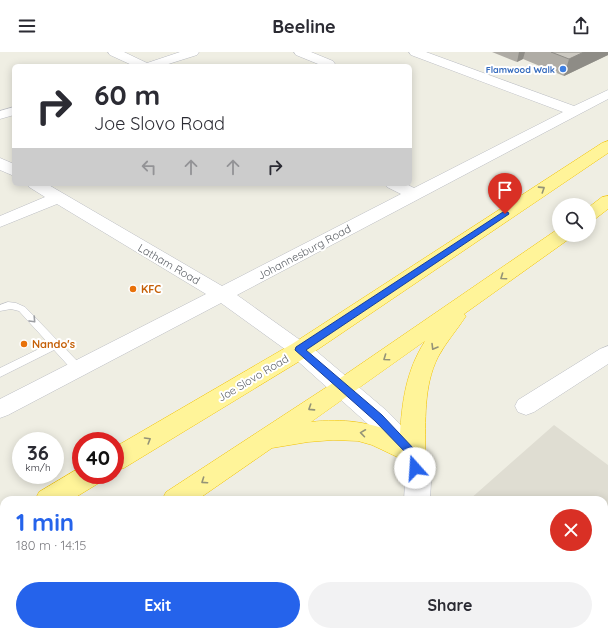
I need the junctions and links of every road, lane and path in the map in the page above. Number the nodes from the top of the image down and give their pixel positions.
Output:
1 (114, 52) edge
2 (193, 52) edge
3 (300, 52) edge
4 (415, 52) edge
5 (140, 64) edge
6 (155, 64) edge
7 (329, 64) dead end
8 (608, 94) edge
9 (574, 111) junction
10 (12, 112) edge
11 (0, 115) edge
12 (608, 146) edge
13 (0, 163) edge
14 (12, 170) edge
15 (38, 186) edge
16 (397, 186) edge
17 (414, 194) junction
18 (58, 198) junction
19 (608, 201) edge
20 (596, 210) edge
21 (0, 222) edge
22 (552, 242) edge
23 (222, 295) junction
24 (464, 304) junction
25 (0, 308) edge
26 (56, 345) junction
27 (300, 350) junction
28 (608, 354) edge
29 (78, 369) junction
30 (0, 373) edge
31 (344, 387) junction
32 (526, 406) dead end
33 (0, 409) edge
34 (265, 439) junction
35 (412, 453) junction
36 (124, 455) edge
37 (75, 484) edge
38 (55, 496) edge
39 (181, 496) edge
40 (417, 496) edge

1 - 5 street
2 - 6 street
3 - 7 street
4 - 9 street
8 - 9 street, Johannesburg Road
9 - 17 street, Johannesburg Road
10 - 11 street
27 -> 12 highway, Joe Slovo Road
13 - 14 street
15 - 18 street, Latham Road
16 - 17 street
17 - 23 street, Johannesburg Road
18 - 21 street
18 - 23 street, Latham Road
19 - 20 highway
22 -> 24 highway
23 - 27 street, Latham Road
23 - 29 street, Johannesburg Road
24 -> 31 highway
24 -> 35 highway
25 -> 26 lane
26 - 29 lane
26 - 30 lane
27 - 31 street
36 -> 27 highway, Joe Slovo Road
28 - 32 street
29 - 33 street, Johannesburg Road
31 -> 34 highway
31 - 35 street
35 -> 34 highway
34 -> 39 highway
35 - 40 street
37 - 38 highway

